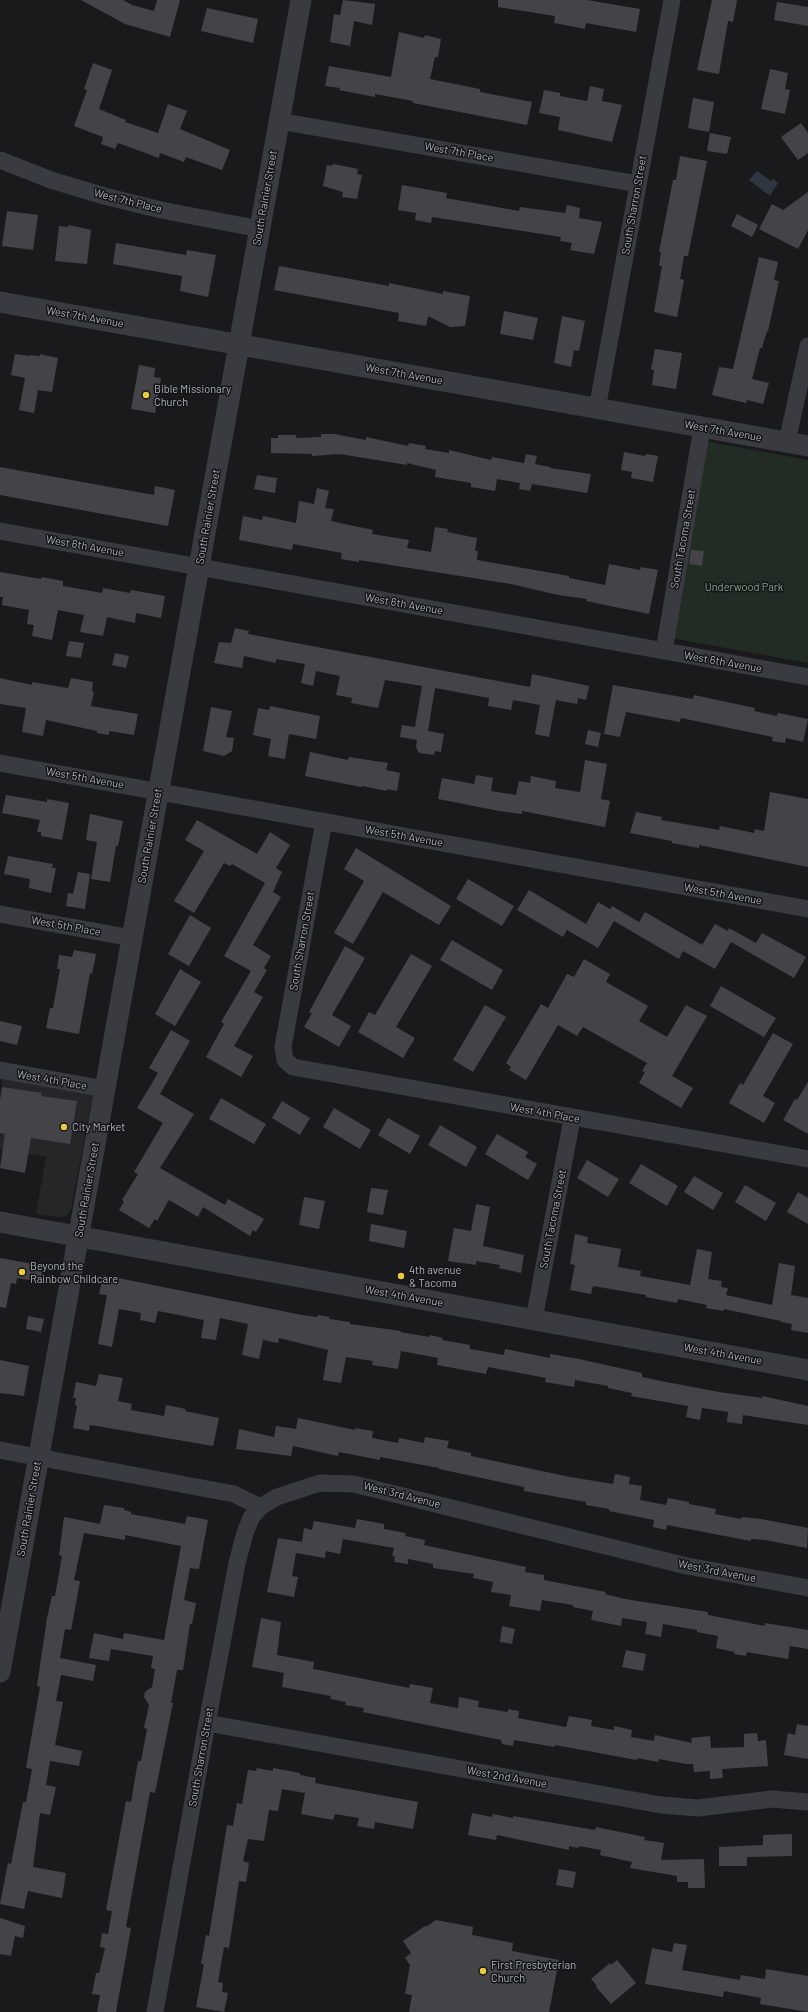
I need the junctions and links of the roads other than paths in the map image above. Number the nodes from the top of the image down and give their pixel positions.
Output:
1 (301, 0) edge
2 (672, 0) edge
3 (279, 121) junction
4 (0, 160) edge
5 (638, 184) junction
6 (260, 229) junction
7 (0, 302) edge
8 (239, 344) junction
9 (808, 346) edge
10 (597, 409) junction
11 (702, 428) junction
12 (787, 442) junction
13 (808, 446) edge
14 (0, 531) edge
15 (199, 567) junction
16 (664, 651) junction
17 (808, 677) edge
18 (0, 763) edge
19 (158, 792) junction
20 (324, 822) junction
21 (808, 910) edge
22 (0, 914) edge
23 (132, 938) junction
24 (285, 1060) joint
25 (0, 1070) edge
26 (105, 1089) junction
27 (572, 1118) junction
28 (808, 1159) edge
29 (0, 1222) edge
30 (78, 1236) junction
31 (534, 1320) junction
32 (808, 1370) edge
33 (0, 1450) edge
34 (39, 1458) junction
35 (260, 1508) junction
36 (808, 1588) edge
37 (0, 1671) edge
38 (207, 1723) junction
39 (808, 1802) edge
40 (155, 2012) edge

1 - 3 street, South Rainier Street
2 - 5 street, South Sharron Street
3 - 5 street, West 7th Place
3 - 6 street, South Rainier Street
4 - 6 street, West 7th Place
5 - 10 street, South Sharron Street
6 - 8 street, South Rainier Street
7 - 8 street, West 7th Avenue
8 - 10 street, West 7th Avenue
8 - 15 street, South Rainier Street
9 - 12 street
10 - 11 street, West 7th Avenue
11 - 12 street, West 7th Avenue
11 - 16 street, South Tacoma Street
12 - 13 street, West 7th Avenue
14 - 15 street, West 6th Avenue
15 - 16 street, West 6th Avenue
15 - 19 street, South Rainier Street
16 - 17 street, West 6th Avenue
18 - 19 street, West 5th Avenue
19 - 20 street, West 5th Avenue
19 - 23 street, South Rainier Street
20 - 21 street, West 5th Avenue
20 - 24 street, South Sharron Street
22 - 23 street, West 5th Place
23 - 26 street, South Rainier Street
24 - 27 street, West 4th Place
25 - 26 street, West 4th Place
26 - 30 street, South Rainier Street
27 - 28 street, West 4th Place
27 - 31 street, South Tacoma Street
29 - 30 street, West 4th Avenue
30 - 31 street, West 4th Avenue
30 - 34 street, South Rainier Street
31 - 32 street, West 4th Avenue
33 - 34 street
34 - 35 street
34 - 37 street, South Rainier Street
35 - 36 street, West 3rd Avenue
35 - 38 street, South Sharron Street
38 - 39 street, West 2nd Avenue
38 - 40 street, South Sharron Street

